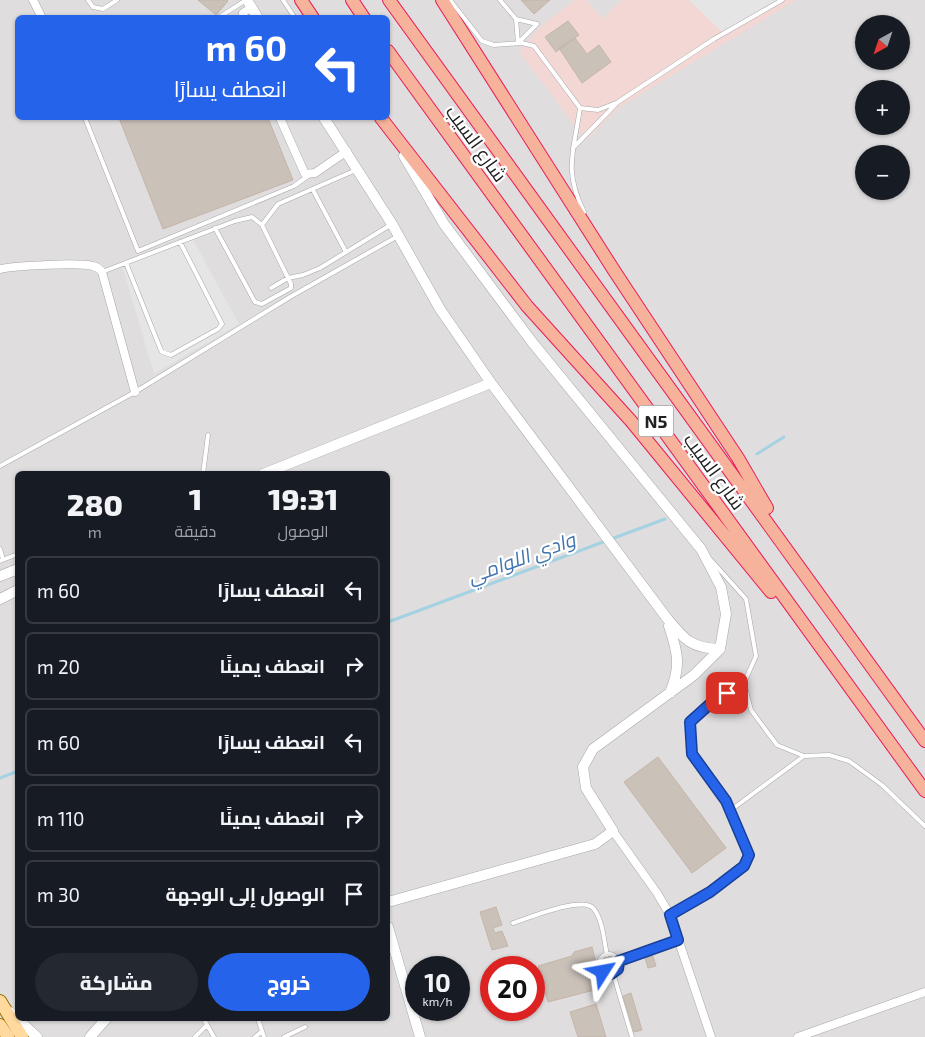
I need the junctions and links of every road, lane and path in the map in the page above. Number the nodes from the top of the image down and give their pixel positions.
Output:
1 (33, 0) edge
2 (88, 0) edge
3 (117, 0) edge
4 (283, 0) edge
5 (301, 0) edge
6 (352, 0) edge
7 (389, 0) edge
8 (442, 0) edge
9 (450, 0) edge
10 (500, 0) edge
11 (782, 0) edge
12 (248, 2) edge
13 (40, 15) edge
14 (224, 15) edge
15 (243, 15) edge
16 (256, 15) edge
17 (293, 15) edge
18 (311, 15) edge
19 (362, 15) edge
20 (516, 18) junction
21 (518, 43) junction
22 (390, 54) edge
23 (618, 102) junction
24 (580, 108) junction
25 (86, 120) edge
26 (281, 120) edge
27 (325, 120) edge
28 (385, 122) edge
29 (571, 149) junction
30 (347, 151) junction
31 (358, 169) junction
32 (309, 175) junction
33 (313, 190) junction
34 (392, 224) junction
35 (262, 225) junction
36 (215, 228) junction
37 (398, 236) junction
38 (180, 242) junction
39 (346, 252) junction
40 (126, 263) junction
41 (0, 269) edge
42 (102, 272) junction
43 (615, 272) junction
44 (288, 278) junction
45 (270, 288) dead end
46 (491, 383) junction
47 (135, 392) junction
48 (208, 436) dead end
49 (0, 466) edge
50 (203, 471) edge
51 (271, 471) edge
52 (0, 549) edge
53 (701, 549) junction
54 (15, 555) edge
55 (2, 560) edge
56 (799, 565) junction
57 (15, 570) edge
58 (0, 576) edge
59 (15, 592) edge
60 (0, 599) edge
61 (666, 617) junction
62 (720, 649) junction
63 (744, 683) junction
64 (669, 694) junction
65 (925, 741) edge
66 (896, 751) junction
67 (804, 756) junction
68 (925, 791) edge
69 (731, 810) junction
70 (925, 826) edge
71 (613, 831) junction
72 (390, 901) edge
73 (670, 915) junction
74 (513, 923) dead end
75 (390, 934) edge
76 (678, 940) junction
77 (607, 954) junction
78 (619, 961) junction
79 (613, 973) junction
80 (925, 992) edge
81 (2, 1004) edge
82 (15, 1016) edge
83 (20, 1021) edge
84 (104, 1021) edge
85 (205, 1021) edge
86 (258, 1021) edge
87 (0, 1025) edge
88 (207, 1025) junction
89 (305, 1027) dead end
90 (261, 1032) junction
91 (93, 1034) edge
92 (8, 1037) edge
93 (22, 1037) edge
94 (37, 1037) edge
95 (83, 1037) edge
96 (195, 1037) edge
97 (214, 1037) edge
98 (255, 1037) edge
99 (264, 1037) edge
100 (284, 1037) edge
101 (420, 1037) edge
102 (632, 1037) edge
103 (711, 1037) edge
104 (798, 1037) edge

1 - 13 street
2 - 3 lane
4 - 17 lane
5 - 18 highway
6 - 19 highway
7 - 56 highway, شارع السيب / N5
8 - 43 highway
9 - 21 lane
10 - 20 lane
11 - 23 lane
12 - 14 lane
12 - 15 street
12 - 16 street
20 - 21 lane
20 - 21 lane
21 - 24 lane
22 - 66 highway, شارع السيب / N5
23 - 24 lane
23 - 29 lane
24 - 29 lane
25 - 32 lane
26 - 32 street
27 - 30 street
28 - 53 street
28 - 66 highway
29 - 43 lane
30 - 31 street
30 - 32 street
31 - 33 lane
31 - 34 street
33 - 35 lane
33 - 39 lane
34 - 37 street
34 - 39 lane
35 - 36 lane
35 - 44 lane
36 - 38 lane
36 - 44 lane
37 - 46 street
37 - 47 lane
38 - 40 lane
38 - 40 lane
39 - 44 lane
40 - 42 lane
41 - 42 street
42 - 47 street
43 - 56 highway
44 - 45 lane
46 - 51 street
46 - 61 street
47 - 49 lane
48 - 50 lane
52 - 55 lane
53 - 62 street
53 - 63 lane
54 - 55 lane
56 - 65 highway, شارع السيب / N5
57 - 58 street
59 - 60 street
61 - 62 street
61 - 64 street
62 - 64 street
63 - 67 lane
63 - 69 lane
64 - 71 street
66 - 68 highway, شارع السيب / N5
67 - 69 lane
67 - 70 lane
69 - 73 lane
71 - 72 street
71 - 73 street
73 - 76 street
74 - 77 lane
75 - 101 street
76 - 78 lane
76 - 103 street
77 - 78 lane
77 - 79 lane
78 - 79 lane
79 - 102 lane
80 - 104 street
81 - 82 street
81 - 93 main road
83 - 94 street
84 - 91 street
85 - 88 lane
86 - 90 lane
87 - 92 main road
88 - 96 lane
88 - 97 lane
89 - 100 lane
90 - 98 lane
90 - 99 lane
91 - 95 street

